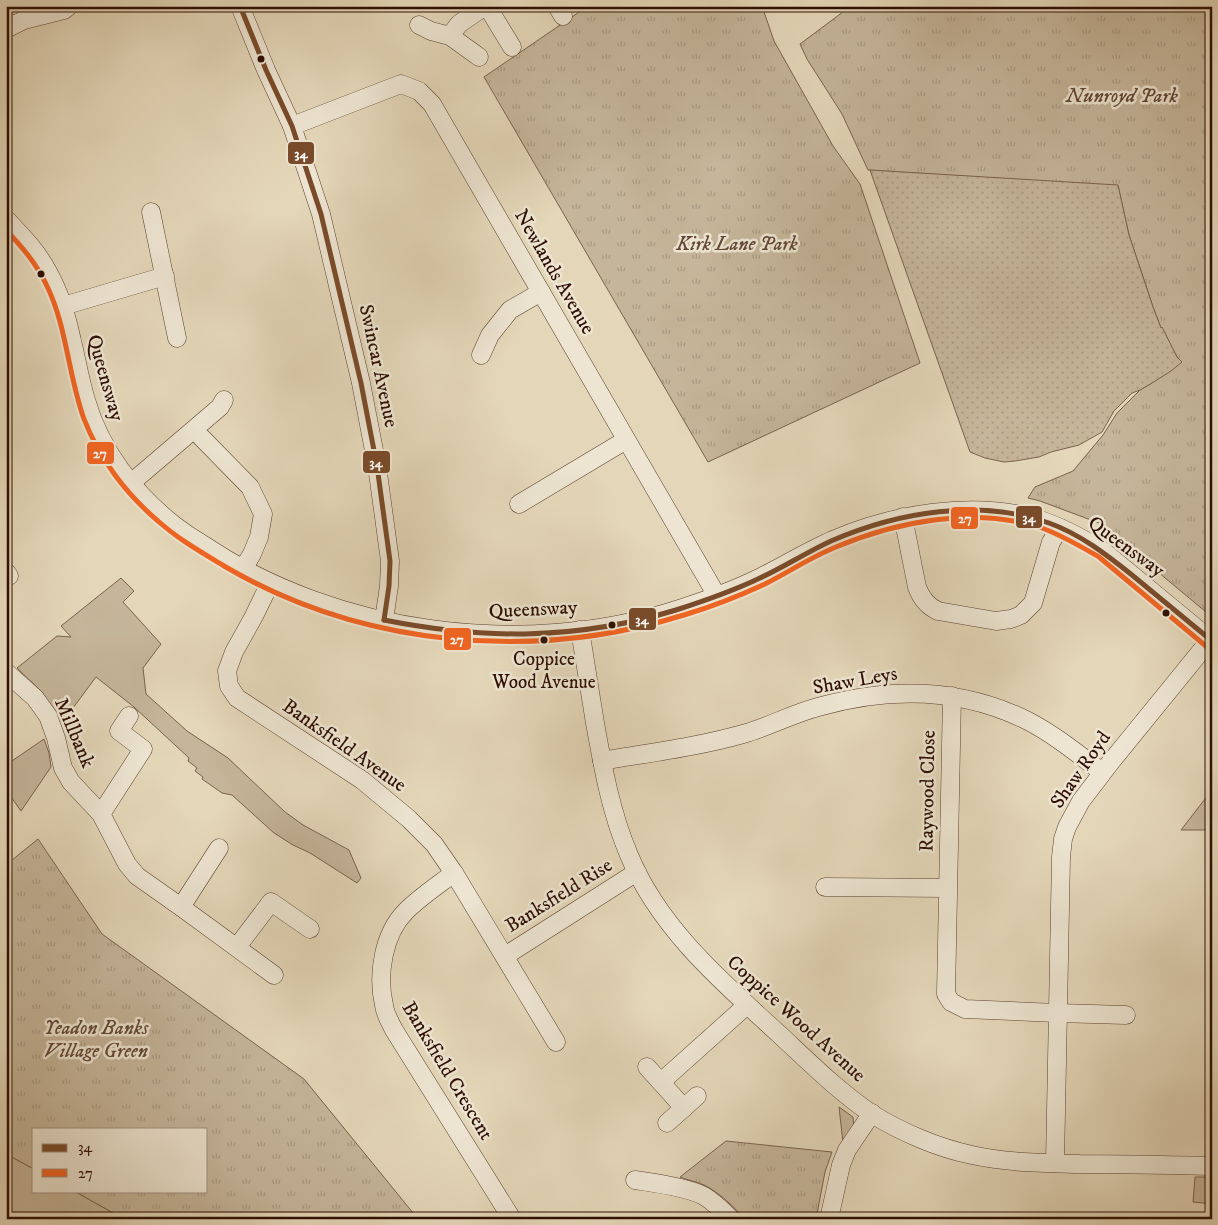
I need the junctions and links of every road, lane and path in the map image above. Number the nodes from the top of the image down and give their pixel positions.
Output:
1 (69, 6) edge
2 (240, 6) edge
3 (486, 6) edge
4 (6, 20) edge
5 (419, 25) dead end
6 (450, 36) junction
7 (512, 47) dead end
8 (478, 57) dead end
9 (292, 126) junction
10 (151, 212) dead end
11 (6, 219) edge
12 (165, 276) junction
13 (541, 292) junction
14 (63, 306) junction
15 (177, 338) dead end
16 (481, 355) dead end
17 (224, 400) dead end
18 (201, 437) dead end
19 (626, 440) junction
20 (131, 483) junction
21 (518, 504) dead end
22 (903, 517) junction
23 (1060, 528) junction
24 (243, 569) junction
25 (270, 583) junction
26 (717, 596) junction
27 (384, 620) junction
28 (580, 630) junction
29 (1211, 641) edge
30 (6, 672) edge
31 (952, 696) junction
32 (129, 716) dead end
33 (602, 761) junction
34 (1102, 772) junction
35 (101, 814) junction
36 (219, 848) dead end
37 (637, 872) junction
38 (454, 873) junction
39 (825, 887) dead end
40 (947, 888) junction
41 (181, 907) junction
42 (310, 929) dead end
43 (237, 947) junction
44 (505, 956) junction
45 (274, 975) dead end
46 (747, 1005) junction
47 (1057, 1013) junction
48 (1126, 1015) dead end
49 (556, 1042) dead end
50 (647, 1067) dead end
51 (661, 1082) junction
52 (697, 1096) dead end
53 (684, 1108) junction
54 (872, 1113) junction
55 (667, 1123) dead end
56 (1055, 1163) junction
57 (1212, 1166) edge
58 (635, 1180) dead end
59 (512, 1219) edge
60 (731, 1219) edge
61 (829, 1219) edge

1 - 4 street
2 - 9 street, Swincar Avenue
3 - 6 street
3 - 7 street
5 - 6 street
6 - 8 street
9 - 13 street, Newlands Avenue
9 - 27 street, Swincar Avenue
10 - 12 street
11 - 14 street, Queensway
12 - 14 street
12 - 15 street
13 - 16 street
13 - 19 street, Newlands Avenue
14 - 20 street, Queensway
17 - 20 street
18 - 24 street
19 - 21 street
19 - 26 street, Newlands Avenue
20 - 24 street, Queensway
22 - 23 street, Queensway
22 - 23 street
22 - 26 street, Queensway
23 - 29 street, Queensway
24 - 25 street, Queensway
25 - 27 street, Queensway
25 - 38 street, Banksfield Avenue
26 - 28 street, Queensway
27 - 28 street, Queensway
28 - 33 street, Coppice Wood Avenue
29 - 34 street, Shaw Royd
30 - 35 street, Millbank
31 - 33 street, Shaw Leys
31 - 34 street, Shaw Leys
31 - 40 street, Raywood Close
32 - 35 street, Millbank
33 - 37 street, Coppice Wood Avenue
34 - 47 street, Shaw Royd
35 - 41 street, Millbank
36 - 41 street
37 - 44 street, Banksfield Rise
37 - 46 street, Coppice Wood Avenue
38 - 44 street, Banksfield Avenue
38 - 59 street, Banksfield Crescent
39 - 40 street
40 - 47 street, Raywood Close
41 - 43 street, Millbank
42 - 43 street
43 - 45 street, Millbank
44 - 49 street, Banksfield Avenue
46 - 51 street
46 - 54 street, Coppice Wood Avenue
47 - 48 street
47 - 56 street, Shaw Royd
50 - 51 street
51 - 53 street
52 - 53 street
53 - 55 street
54 - 56 street, Coppice Wood Avenue
54 - 61 street
56 - 57 street, Coppice Wood Avenue
58 - 60 street

